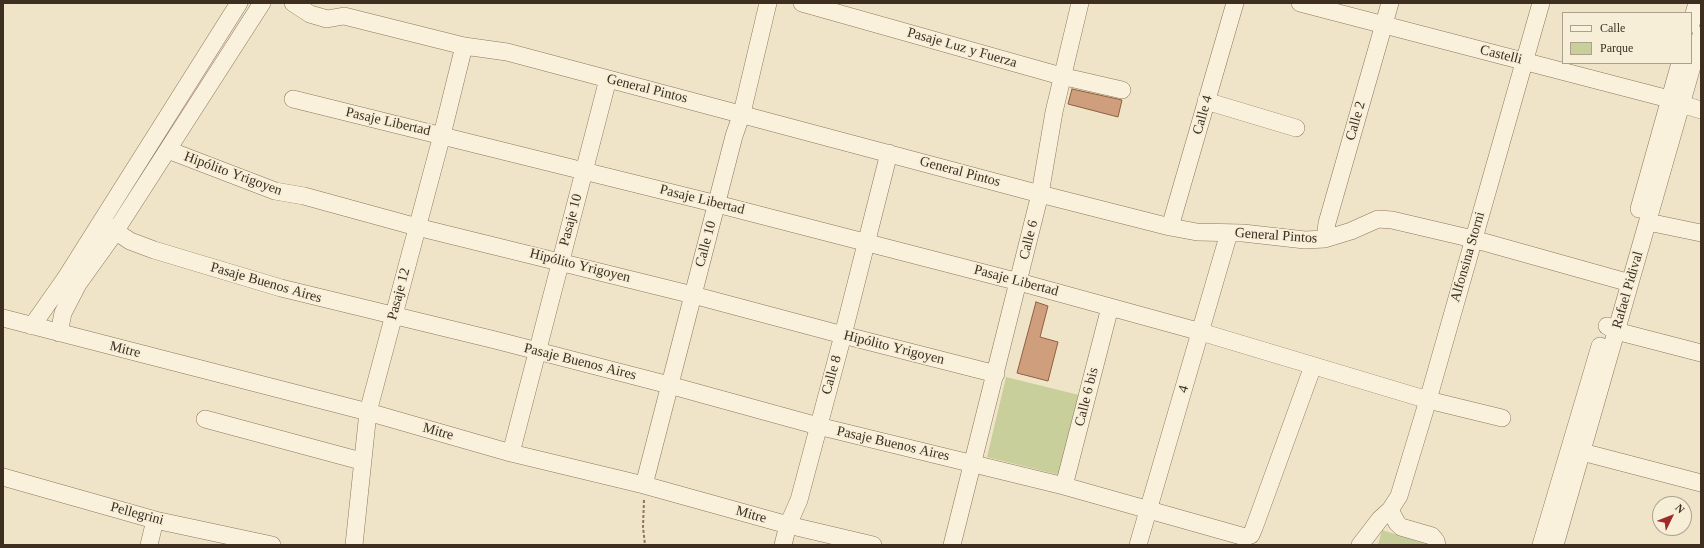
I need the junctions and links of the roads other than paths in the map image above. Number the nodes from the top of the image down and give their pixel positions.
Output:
1 (239, 3) edge
2 (262, 3) edge
3 (293, 3) edge
4 (768, 3) edge
5 (802, 3) edge
6 (1080, 3) edge
7 (1235, 3) edge
8 (1300, 3) edge
9 (1390, 3) edge
10 (1541, 3) edge
11 (1697, 3) edge
12 (1692, 20) edge
13 (1384, 24) junction
14 (1701, 35) edge
15 (464, 46) junction
16 (1692, 58) edge
17 (1524, 61) junction
18 (1680, 64) edge
19 (1690, 64) edge
20 (1061, 76) junction
21 (608, 79) junction
22 (1122, 90) dead end
23 (293, 100) dead end
24 (1206, 101) junction
25 (1675, 102) junction
26 (1701, 110) edge
27 (742, 114) junction
28 (1296, 128) dead end
29 (442, 135) junction
30 (168, 150) junction
31 (889, 153) junction
32 (584, 171) junction
33 (1040, 194) junction
34 (717, 204) junction
35 (1648, 222) junction
36 (108, 226) junction
37 (417, 227) junction
38 (1170, 227) junction
39 (1701, 232) edge
40 (1229, 233) junction
41 (1326, 239) junction
42 (1473, 239) junction
43 (867, 243) junction
44 (560, 261) junction
45 (1625, 281) junction
46 (1019, 282) junction
47 (693, 295) junction
48 (1110, 307) junction
49 (392, 316) junction
50 (3, 318) edge
51 (32, 326) junction
52 (1611, 328) junction
53 (1201, 332) junction
54 (59, 333) junction
55 (843, 336) junction
56 (537, 352) junction
57 (1701, 353) edge
58 (1313, 366) junction
59 (996, 374) junction
60 (669, 385) junction
61 (1428, 400) junction
62 (368, 412) junction
63 (1502, 418) dead end
64 (205, 419) dead end
65 (818, 426) junction
66 (1582, 452) junction
67 (511, 453) junction
68 (361, 461) junction
69 (973, 463) junction
70 (3, 477) edge
71 (1701, 483) edge
72 (644, 485) junction
73 (1064, 486) junction
74 (1149, 509) junction
75 (1390, 510) junction
76 (154, 520) junction
77 (788, 525) junction
78 (149, 545) edge
79 (272, 545) edge
80 (354, 545) edge
81 (783, 545) edge
82 (873, 545) edge
83 (952, 545) edge
84 (1138, 545) edge
85 (1360, 545) edge
86 (1437, 545) edge
87 (1541, 545) edge
88 (1556, 545) edge

1 - 36 street
2 - 30 street
3 - 15 street, General Pintos
4 - 27 street, Calle 10
5 - 20 street, Pasaje Luz y Fuerza
6 - 20 street, Calle 6
7 - 24 street, Calle 4
8 - 13 street, Castelli
9 - 13 street, Calle 2
10 - 17 street, Alfonsina Storni
11 - 12 street
13 - 17 street, Castelli
13 - 41 street, Calle 2
14 - 16 street, Rafael Pidival
15 - 21 street, General Pintos
15 - 29 street, Pasaje 12
17 - 25 street, Castelli
17 - 42 street, Alfonsina Storni
18 - 25 street, Rafael Pidival
19 - 25 street, Rafael Pidival
20 - 22 street, Pasaje Luz y Fuerza
20 - 33 street, Calle 6
21 - 27 street, General Pintos
21 - 32 street, Pasaje 10
23 - 29 street, Pasaje Libertad
24 - 28 street
24 - 38 street, Calle 4
25 - 26 street, Castelli
25 - 35 street, Rafael Pidival
25 - 45 street, Rafael Pidival
27 - 31 street, General Pintos
27 - 34 street, Calle 10
29 - 32 street, Pasaje Libertad
29 - 37 street, Pasaje 12
30 - 36 street
30 - 37 street, Hipólito Yrigoyen
31 - 33 street, General Pintos
31 - 43 street, Calle 8
32 - 34 street, Pasaje Libertad
32 - 44 street, Pasaje 10
33 - 38 street, General Pintos
33 - 46 street, Calle 6
34 - 43 street, Pasaje Libertad
34 - 47 street, Calle 10
35 - 39 street
35 - 45 street, Rafael Pidival
36 - 49 street, Pasaje Buenos Aires
36 - 51 street
36 - 54 street
37 - 44 street, Hipólito Yrigoyen
37 - 49 street, Pasaje 12
38 - 40 street, General Pintos
40 - 41 street, General Pintos
40 - 53 street, 4
41 - 42 street, General Pintos
42 - 45 street, General Pintos
42 - 61 street, Alfonsina Storni
43 - 46 street, Pasaje Libertad
43 - 55 street, Calle 8
44 - 47 street, Hipólito Yrigoyen
44 - 56 street, Pasaje 10
45 - 52 street, Rafael Pidival
46 - 48 street, Pasaje Libertad
46 - 59 street, Calle 6
47 - 55 street, Hipólito Yrigoyen
47 - 60 street, Calle 10
48 - 53 street, Pasaje Libertad
48 - 73 street, Calle 6 bis
49 - 56 street, Pasaje Buenos Aires
49 - 62 street, Pasaje 12
50 - 51 street, Mitre
51 - 54 street, Mitre
52 - 57 street
52 - 66 street, Rafael Pidival
52 - 87 street, Rafael Pidival
53 - 58 street, Pasaje Libertad
53 - 74 street, 4
54 - 62 street, Mitre
55 - 59 street, Hipólito Yrigoyen
55 - 65 street, Calle 8
56 - 60 street, Pasaje Buenos Aires
56 - 67 street, Pasaje 10
58 - 61 street, Pasaje Libertad
58 - 74 street, Pasaje Buenos Aires
59 - 69 street, Calle 6
60 - 65 street, Pasaje Buenos Aires
60 - 72 street, Calle 10
61 - 63 street, Pasaje Libertad
61 - 75 street, Alfonsina Storni
62 - 67 street, Mitre
62 - 68 street, Pasaje 12
64 - 68 street
65 - 69 street, Pasaje Buenos Aires
65 - 77 street, Calle 8
66 - 71 street
66 - 88 street, Rafael Pidival
67 - 72 street, Mitre
68 - 80 street, Pasaje 12
69 - 73 street, Pasaje Buenos Aires
69 - 83 street, Calle 6
70 - 76 street, Pellegrini
72 - 77 street, Mitre
73 - 74 street, Pasaje Buenos Aires
74 - 84 street, 4
75 - 85 street, Alfonsina Storni
75 - 86 street
76 - 78 street
76 - 79 street, Pellegrini
77 - 81 street, Calle 8
77 - 82 street, Mitre

